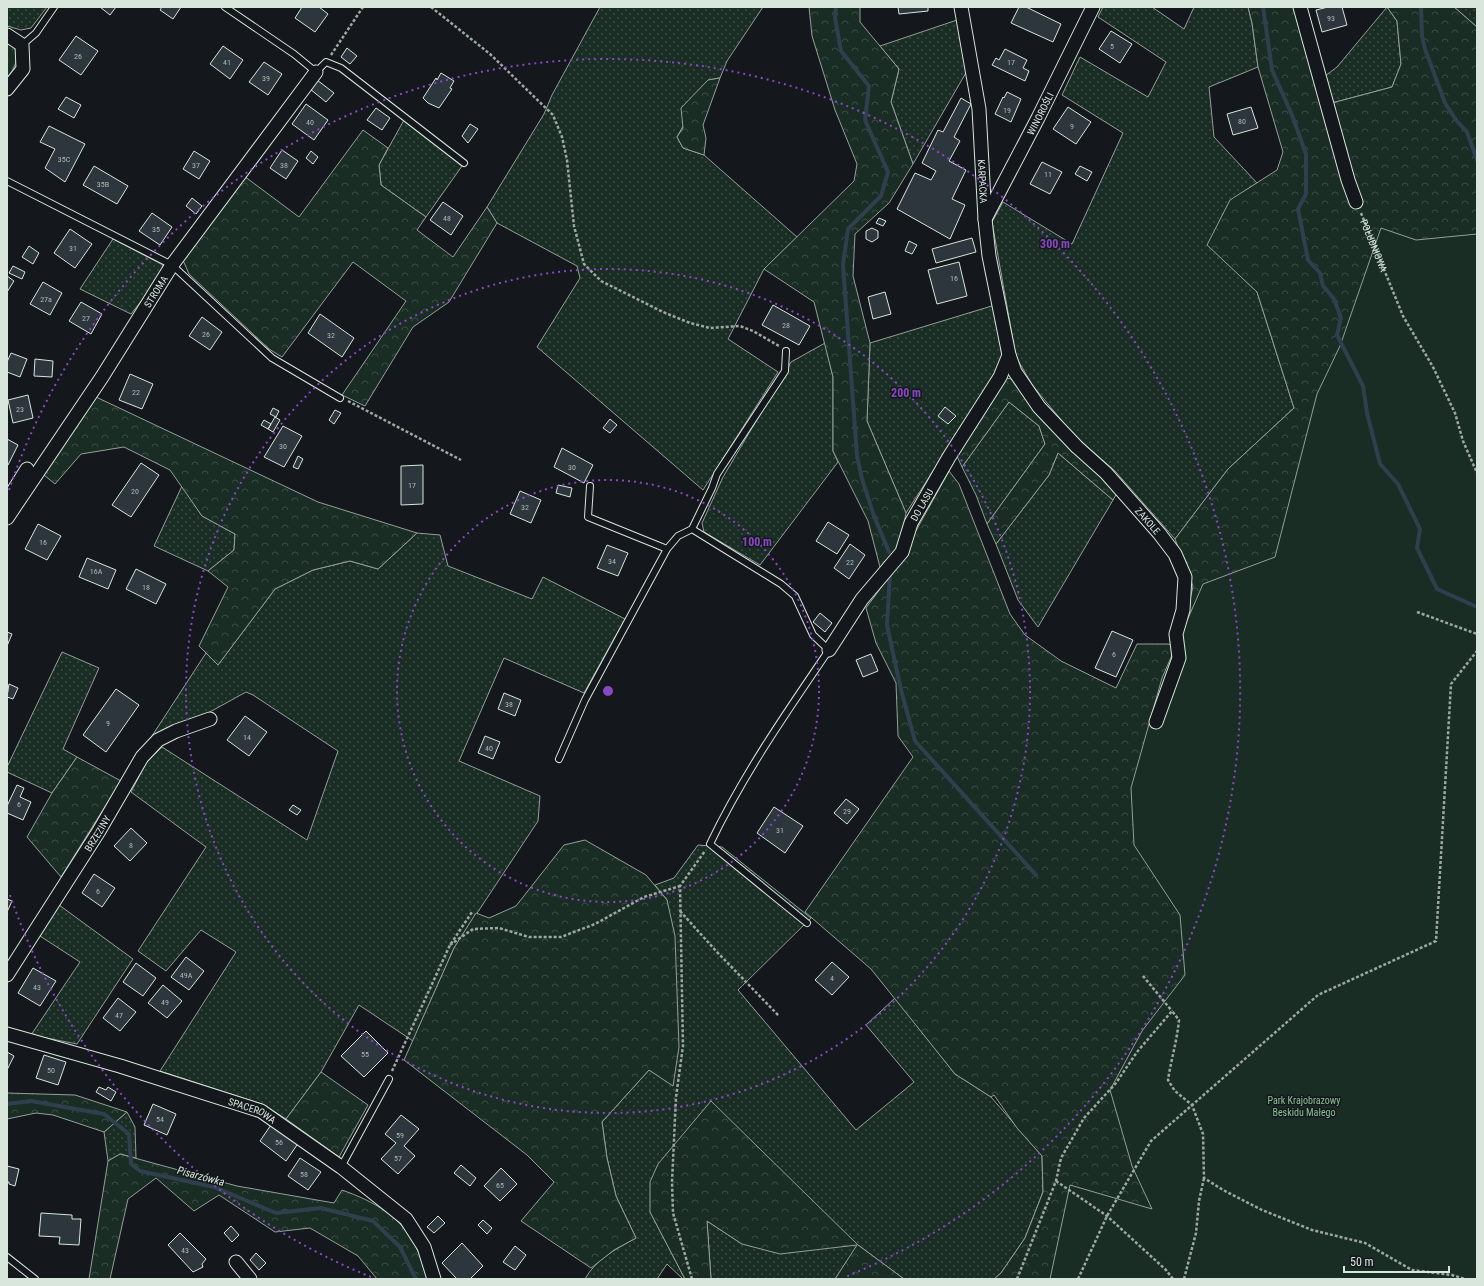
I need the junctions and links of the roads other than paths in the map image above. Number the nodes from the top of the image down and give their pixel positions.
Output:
1 (54, 7) edge
2 (225, 7) edge
3 (961, 7) edge
4 (1093, 7) edge
5 (1300, 7) edge
6 (7, 35) edge
7 (22, 46) junction
8 (316, 72) junction
9 (7, 89) edge
10 (464, 163) dead end
11 (7, 181) edge
12 (1356, 202) road end
13 (984, 219) junction
14 (172, 265) junction
15 (786, 351) road end
16 (1009, 355) junction
17 (340, 398) road end
18 (27, 469) dead end
19 (590, 486) dead end
20 (7, 501) edge
21 (7, 518) edge
22 (692, 529) junction
23 (668, 549) junction
24 (829, 650) junction
25 (210, 719) dead end
26 (1156, 722) dead end
27 (559, 759) dead end
28 (807, 923) dead end
29 (7, 974) edge
30 (7, 1034) edge
31 (389, 1078) road end
32 (341, 1168) junction
33 (7, 1257) edge
34 (236, 1262) dead end
35 (35, 1279) edge
36 (250, 1279) edge
37 (434, 1279) edge

1 - 7 lane
2 - 8 lane
3 - 13 street, KARPACKA
4 - 13 street, WINOROŚLI
5 - 12 street
6 - 7 street
7 - 9 street
8 - 10 lane
8 - 14 street, STROMA
11 - 14 lane
13 - 16 street, KARPACKA
14 - 17 lane
14 - 21 street, STROMA
15 - 22 lane
16 - 24 street, DO LASU
16 - 26 street, ZAKOLE
18 - 20 street
19 - 23 lane
22 - 23 lane
22 - 24 lane
23 - 27 lane
24 - 28 lane
25 - 29 street, BRZEZINY
30 - 32 street, SPACEROWA
31 - 32 lane
32 - 37 street, SPACEROWA
33 - 35 lane
34 - 36 street

